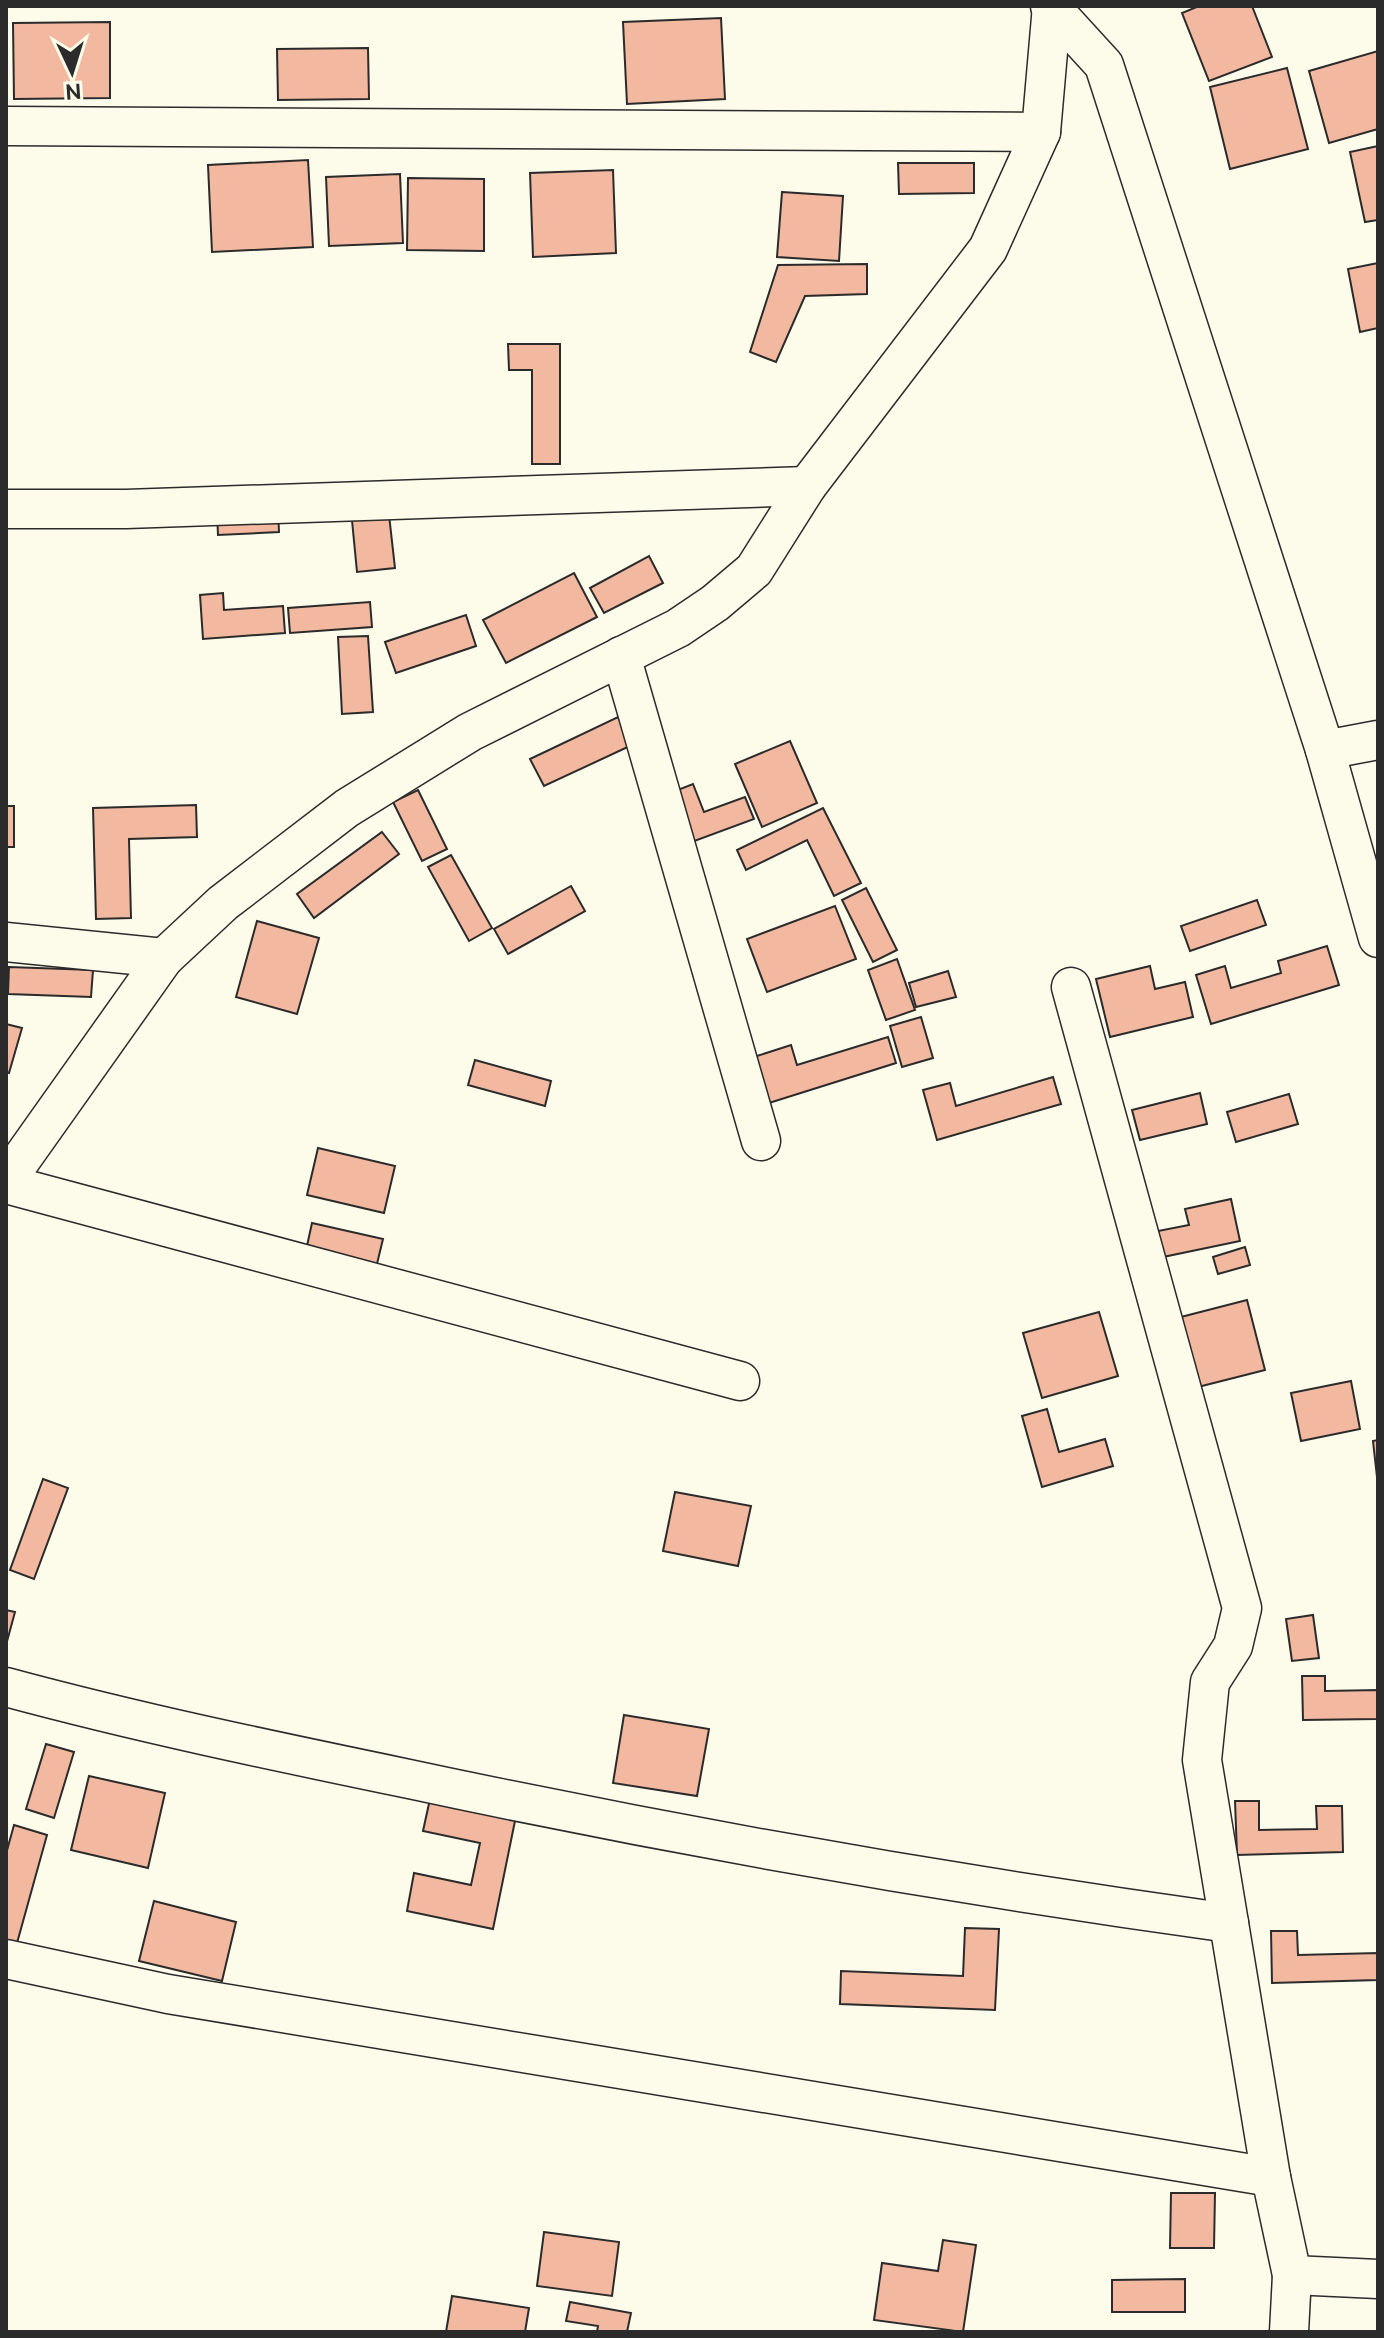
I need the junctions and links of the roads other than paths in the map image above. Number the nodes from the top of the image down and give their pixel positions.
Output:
1 (1051, 6) edge
2 (6, 126) edge
3 (1041, 132) junction
4 (807, 486) junction
5 (6, 509) edge
6 (621, 656) junction
7 (1378, 740) edge
8 (1325, 750) junction
9 (1378, 938) edge
10 (6, 942) edge
11 (164, 958) junction
12 (1071, 987) dead end
13 (761, 1141) dead end
14 (6, 1183) edge
15 (740, 1381) dead end
16 (6, 1687) edge
17 (1229, 1923) junction
18 (6, 1959) edge
19 (1271, 2177) junction
20 (1292, 2275) junction
21 (1378, 2279) edge
22 (1289, 2332) edge

1 - 3 street
1 - 8 street
2 - 3 street
3 - 4 street
4 - 5 street
4 - 6 street
6 - 11 street
6 - 13 street
7 - 8 street
8 - 9 street
10 - 11 street
11 - 14 street
12 - 17 street
14 - 15 street
16 - 17 street
17 - 19 street
18 - 19 street
19 - 20 street
20 - 21 street
20 - 22 street

